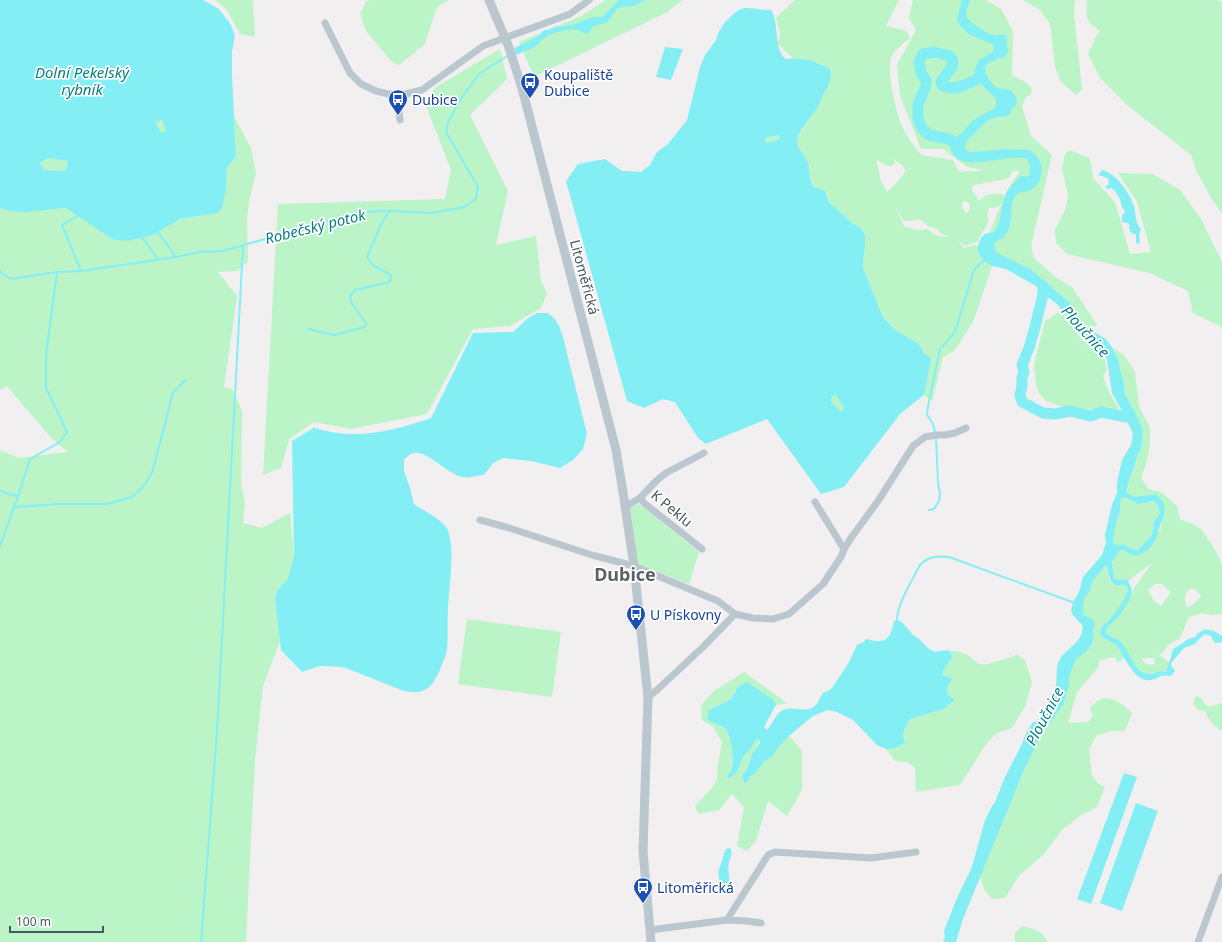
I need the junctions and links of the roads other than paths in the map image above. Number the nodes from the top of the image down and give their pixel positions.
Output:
1 (489, 0) edge
2 (589, 0) edge
3 (326, 22) dead end
4 (507, 41) junction
5 (397, 96) junction
6 (400, 120) dead end
7 (966, 428) dead end
8 (704, 454) dead end
9 (640, 498) junction
10 (815, 502) dead end
11 (625, 507) junction
12 (480, 520) dead end
13 (702, 549) dead end
14 (844, 549) junction
15 (634, 566) junction
16 (735, 614) junction
17 (648, 697) junction
18 (916, 852) dead end
19 (1222, 877) edge
20 (727, 920) junction
21 (761, 923) dead end
22 (650, 930) junction
23 (651, 942) edge
24 (1198, 942) edge

1 - 4 street, Litoměřická
2 - 4 street
3 - 5 street
4 - 5 street
4 - 11 street, Litoměřická
5 - 6 street
7 - 14 street
8 - 9 street
9 - 11 street, K Peklu
9 - 13 street, K Peklu
10 - 14 street
11 - 15 street, Litoměřická
12 - 15 street
14 - 16 street
15 - 16 street
15 - 17 street, Litoměřická
16 - 17 street
17 - 22 street, Litoměřická
18 - 20 street
19 - 24 street
20 - 21 street
20 - 22 street
22 - 23 street, Litoměřická

